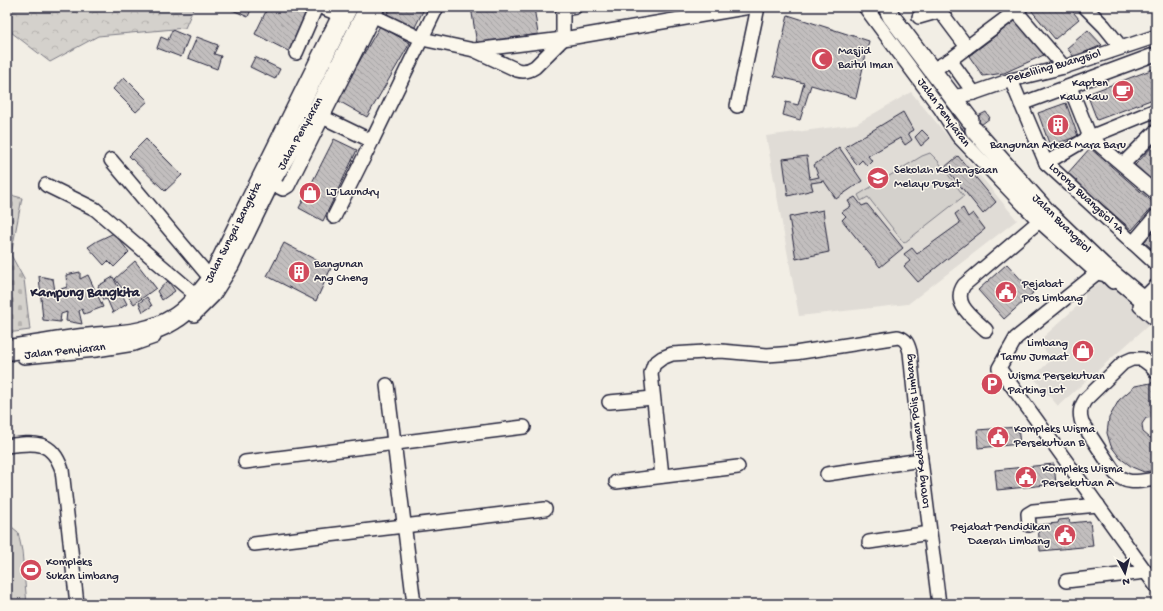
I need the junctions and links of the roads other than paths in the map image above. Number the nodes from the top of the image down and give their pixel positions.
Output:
1 (316, 7) edge
2 (321, 7) edge
3 (438, 7) edge
4 (750, 7) edge
5 (758, 7) edge
6 (865, 7) edge
7 (875, 7) edge
8 (1085, 7) edge
9 (567, 8) edge
10 (1018, 9) edge
11 (373, 10) edge
12 (345, 12) edge
13 (889, 12) edge
14 (919, 16) dead end
15 (1156, 37) edge
16 (422, 39) junction
17 (563, 39) junction
18 (967, 47) junction
19 (1121, 47) junction
20 (474, 50) junction
21 (296, 53) dead end
22 (1156, 54) edge
23 (950, 60) junction
24 (1064, 67) junction
25 (932, 70) junction
26 (1010, 80) junction
27 (1070, 87) junction
28 (974, 93) junction
29 (952, 97) junction
30 (1021, 104) junction
31 (737, 106) dead end
32 (1156, 110) edge
33 (308, 120) junction
34 (1156, 131) edge
35 (1090, 137) junction
36 (372, 141) junction
37 (110, 160) dead end
38 (1046, 163) junction
39 (1123, 164) junction
40 (267, 181) junction
41 (46, 185) dead end
42 (1156, 193) edge
43 (1156, 216) edge
44 (334, 217) dead end
45 (1044, 217) junction
46 (1132, 243) junction
47 (1156, 264) edge
48 (1101, 270) junction
49 (212, 280) junction
50 (1156, 286) edge
51 (198, 297) junction
52 (1143, 299) junction
53 (1156, 310) edge
54 (1156, 320) edge
55 (986, 330) dead end
56 (7, 350) edge
57 (7, 358) edge
58 (1156, 372) edge
59 (387, 385) dead end
60 (653, 398) junction
61 (609, 402) dead end
62 (524, 427) dead end
63 (394, 443) junction
64 (7, 446) edge
65 (921, 460) junction
66 (245, 462) dead end
67 (738, 466) dead end
68 (827, 474) dead end
69 (662, 476) junction
70 (1156, 479) edge
71 (616, 482) dead end
72 (1098, 505) junction
73 (545, 509) dead end
74 (1029, 525) dead end
75 (404, 526) junction
76 (930, 533) junction
77 (869, 542) dead end
78 (254, 544) dead end
79 (1146, 572) junction
80 (1066, 581) dead end
81 (1156, 586) edge
82 (77, 604) edge
83 (414, 604) edge
84 (939, 604) edge

1 - 21 street
2 - 12 street
3 - 16 street
4 - 17 street
5 - 31 street
6 - 45 street, Jalan Penyiaran
7 - 13 main road
8 - 19 street
9 - 17 street
10 - 18 street
10 - 24 street
11 - 16 street
11 - 33 street
12 - 33 highway, Jalan Sungai Bangkita
13 - 25 main road, Jalan Buangsiol
14 - 18 street
15 - 19 street, Pekeliling Buangsiol
16 - 20 street
16 - 36 street
17 - 20 street
17 - 20 street
18 - 23 street
19 - 24 street, Pekeliling Buangsiol
22 - 27 street
23 - 25 street
23 - 28 street
24 - 26 street, Pekeliling Buangsiol
25 - 29 main road, Jalan Buangsiol
26 - 28 street, Pekeliling Buangsiol
26 - 30 street, Lorong Buangsiol 1A
27 - 30 street
27 - 35 street
28 - 29 street, Pekeliling Buangsiol
29 - 45 main road, Jalan Buangsiol
30 - 38 street, Lorong Buangsiol 1A
32 - 35 street
33 - 36 street
33 - 40 highway, Jalan Sungai Bangkita
33 - 40 street
34 - 39 street
35 - 38 street
35 - 39 street
36 - 44 street
37 - 49 street
38 - 46 street, Lorong Buangsiol 1A
39 - 42 street
40 - 49 highway, Jalan Sungai Bangkita
40 - 57 street, Jalan Penyiaran
41 - 51 street
43 - 46 street
45 - 48 main road, Jalan Buangsiol
45 - 55 street
46 - 47 street, Lorong Buangsiol 1A
48 - 52 main road, Jalan Buangsiol
48 - 54 street
48 - 72 street
49 - 51 highway, Jalan Sungai Bangkita
50 - 52 street
51 - 56 highway, Jalan Sungai Bangkita
52 - 53 main road, Jalan Buangsiol
58 - 70 street
59 - 63 street
60 - 61 street
60 - 65 street, Lorong Kediaman Polis Limbang
60 - 69 street, Lorong Kediaman Polis Limbang
62 - 63 street
63 - 66 street
63 - 75 street
64 - 82 street
65 - 68 street
65 - 76 street, Lorong Kediaman Polis Limbang
67 - 69 street
69 - 71 street
72 - 74 street
72 - 79 street
73 - 75 street
75 - 78 street
75 - 83 street
76 - 77 street
76 - 84 street, Lorong Kediaman Polis Limbang
79 - 80 street
79 - 81 street

